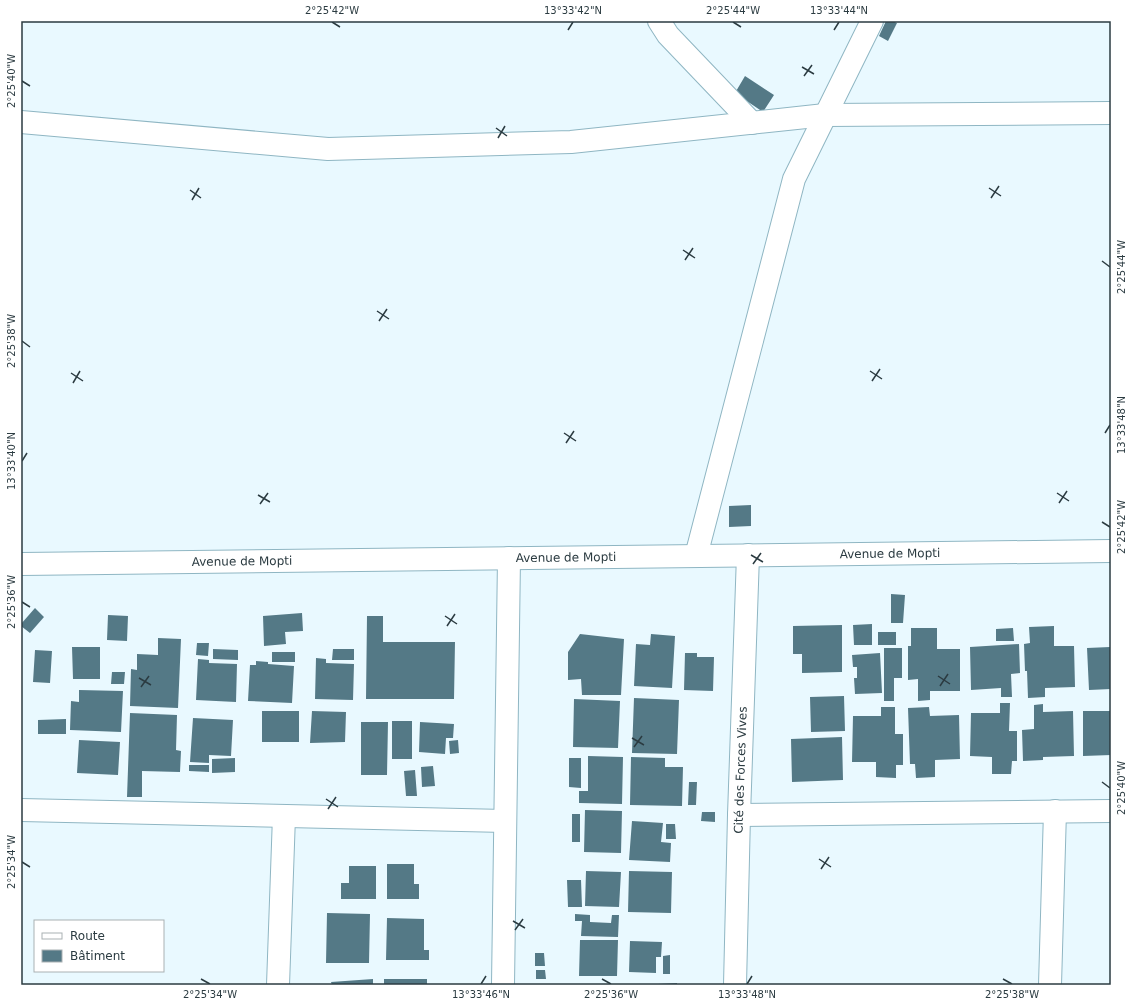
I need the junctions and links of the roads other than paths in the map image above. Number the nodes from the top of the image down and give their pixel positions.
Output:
1 (659, 21) edge
2 (872, 21) edge
3 (1111, 113) edge
4 (825, 116) junction
5 (752, 123) junction
6 (24, 128) edge
7 (1111, 551) edge
8 (748, 555) junction
9 (696, 556) junction
10 (509, 558) junction
11 (21, 564) edge
12 (21, 810) edge
13 (1054, 811) junction
14 (1111, 811) edge
15 (739, 815) junction
16 (284, 816) junction
17 (505, 821) junction
18 (278, 985) edge
19 (503, 985) edge
20 (735, 985) edge
21 (1050, 985) edge

1 - 5 street
2 - 4 street
3 - 4 street
4 - 5 street
4 - 9 street
5 - 6 street
7 - 8 street, Avenue de Mopti
8 - 9 street, Avenue de Mopti
8 - 15 street, Cité des Forces Vives
9 - 10 street, Avenue de Mopti
10 - 11 street, Avenue de Mopti
10 - 17 street
12 - 16 street
13 - 14 street
13 - 15 street
13 - 21 street
15 - 20 street, Cité des Forces Vives
16 - 17 street
16 - 18 street
17 - 19 street

